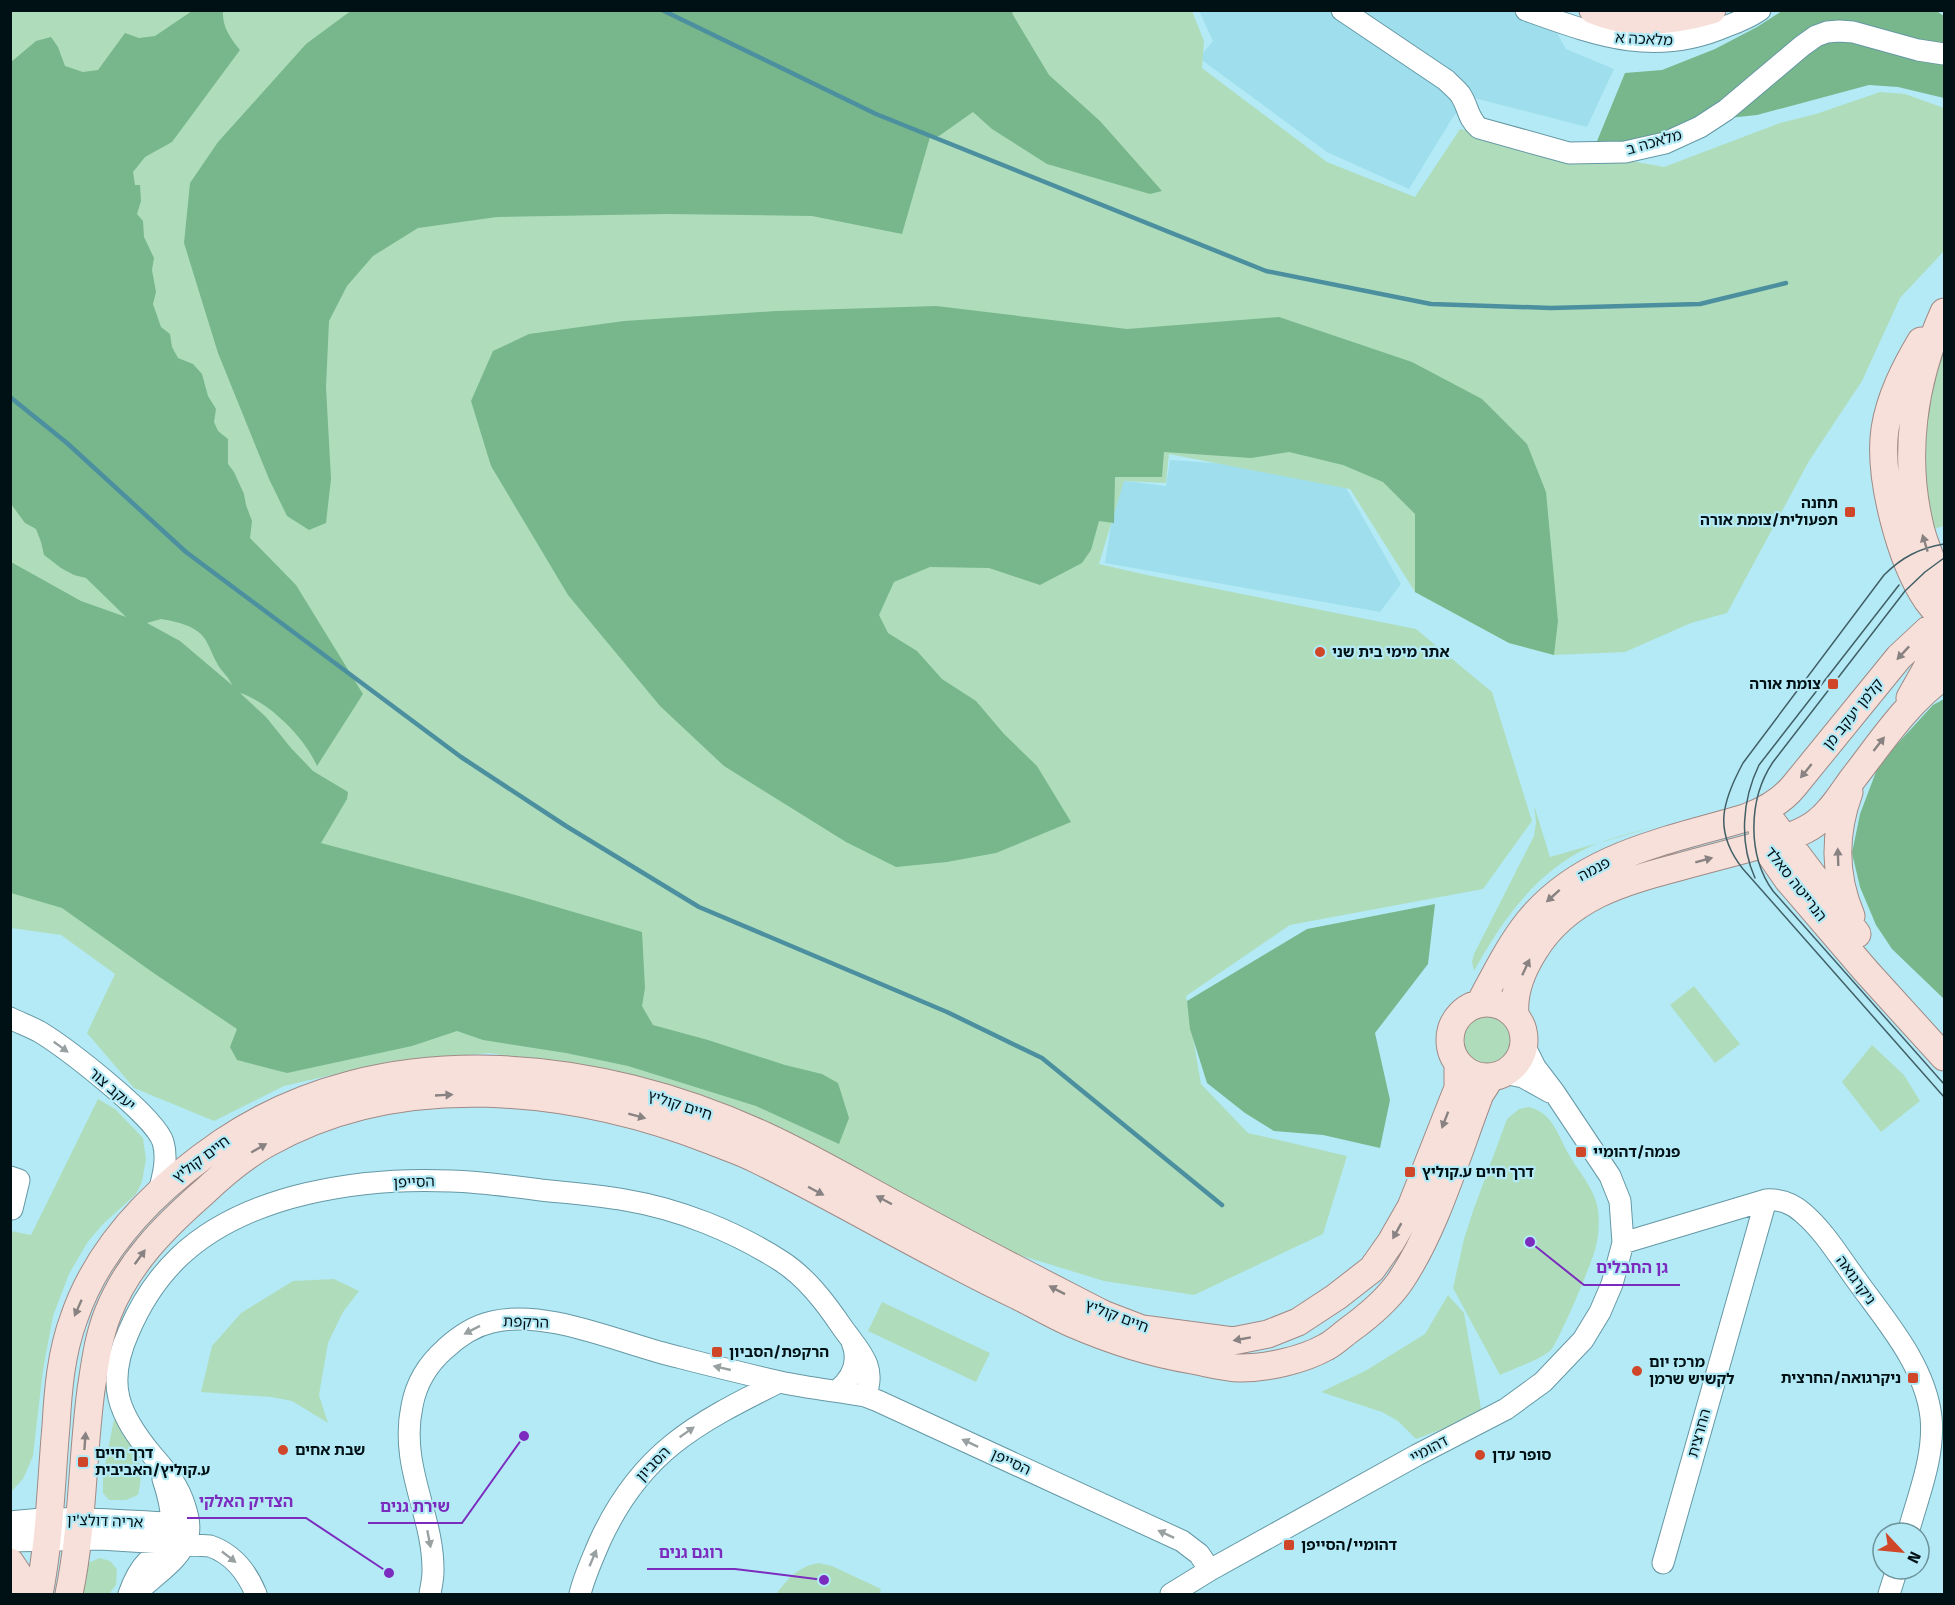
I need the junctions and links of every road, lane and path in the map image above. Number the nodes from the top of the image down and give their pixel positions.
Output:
1 (1342, 10) edge
2 (1526, 10) edge
3 (1593, 10) edge
4 (1760, 10) edge
5 (1700, 11) edge
6 (1944, 54) edge
7 (1944, 307) edge
8 (1944, 312) edge
9 (1944, 620) edge
10 (1944, 676) edge
11 (1898, 720) junction
12 (1860, 769) junction
13 (1764, 811) junction
14 (1774, 840) junction
15 (1869, 951) junction
16 (1480, 1003) junction
17 (1515, 1016) junction
18 (10, 1018) edge
19 (1944, 1034) edge
20 (1524, 1045) junction
21 (1944, 1057) edge
22 (1458, 1065) junction
23 (1497, 1075) junction
24 (1558, 1097) junction
25 (10, 1177) edge
26 (159, 1192) junction
27 (1766, 1200) junction
28 (12, 1209) edge
29 (1623, 1243) junction
30 (848, 1334) junction
31 (779, 1382) junction
32 (837, 1391) junction
33 (865, 1396) junction
34 (1911, 1521) edge
35 (10, 1522) edge
36 (47, 1529) junction
37 (79, 1529) junction
38 (174, 1537) junction
39 (10, 1540) edge
40 (109, 1540) junction
41 (10, 1562) edge
42 (1663, 1563) dead end
43 (1210, 1570) junction
44 (132, 1593) edge
45 (24, 1594) edge
46 (39, 1594) edge
47 (69, 1594) edge
48 (256, 1594) edge
49 (430, 1594) edge
50 (580, 1594) edge
51 (1171, 1594) edge

1 - 6 street, מלאכה ב
2 - 4 street, מלאכה א
3 - 5 main road
7 - 9 main road
9 -> 8 main road
9 - 11 main road
9 -> 13 main road, קלמן יעקב מן
10 - 11 main road
12 -> 11 main road
12 - 14 main road
15 -> 12 main road
13 - 14 main road, הנרייטה סאלד
13 -> 16 main road, פנמה
14 - 15 main road, הנרייטה סאלד
17 -> 14 main road, פנמה
14 - 21 main road, הנרייטה סאלד
15 - 19 main road, הנרייטה סאלד
16 - 17 main road
16 - 22 main road
17 - 20 main road
18 -> 26 street, יעקב צור
20 - 23 main road
20 - 24 street
22 - 23 main road
22 -> 26 main road, חיים קוליץ
23 - 24 street
37 -> 23 main road, חיים קוליץ
24 - 29 street
25 - 28 street
26 -> 36 main road, חיים קוליץ
27 - 29 street
27 - 34 street, ניקרגואה
27 - 42 street, החרצית
29 - 43 street, דהומיי
30 - 32 street, הסייפן
30 - 33 street, הסייפן
30 - 38 street, הסייפן
31 - 32 street, הרקפת
31 -> 49 street, הרקפת
50 -> 31 street, הסביון
32 - 33 street, הרקפת
43 -> 33 street, הסייפן
35 - 36 street, אריה דולצ'ין
36 - 37 street, אריה דולצ'ין
36 - 39 street, אריה דולצ'ין
36 - 46 main road, חיים קוליץ
37 - 38 street, אריה דולצ'ין
37 - 40 street, אריה דולצ'ין
37 - 47 main road, חיים קוליץ
38 - 40 street, אריה דולצ'ין
38 - 44 street
38 -> 48 street
40 - 44 street
41 - 45 main road
43 - 51 street, דהומיי

